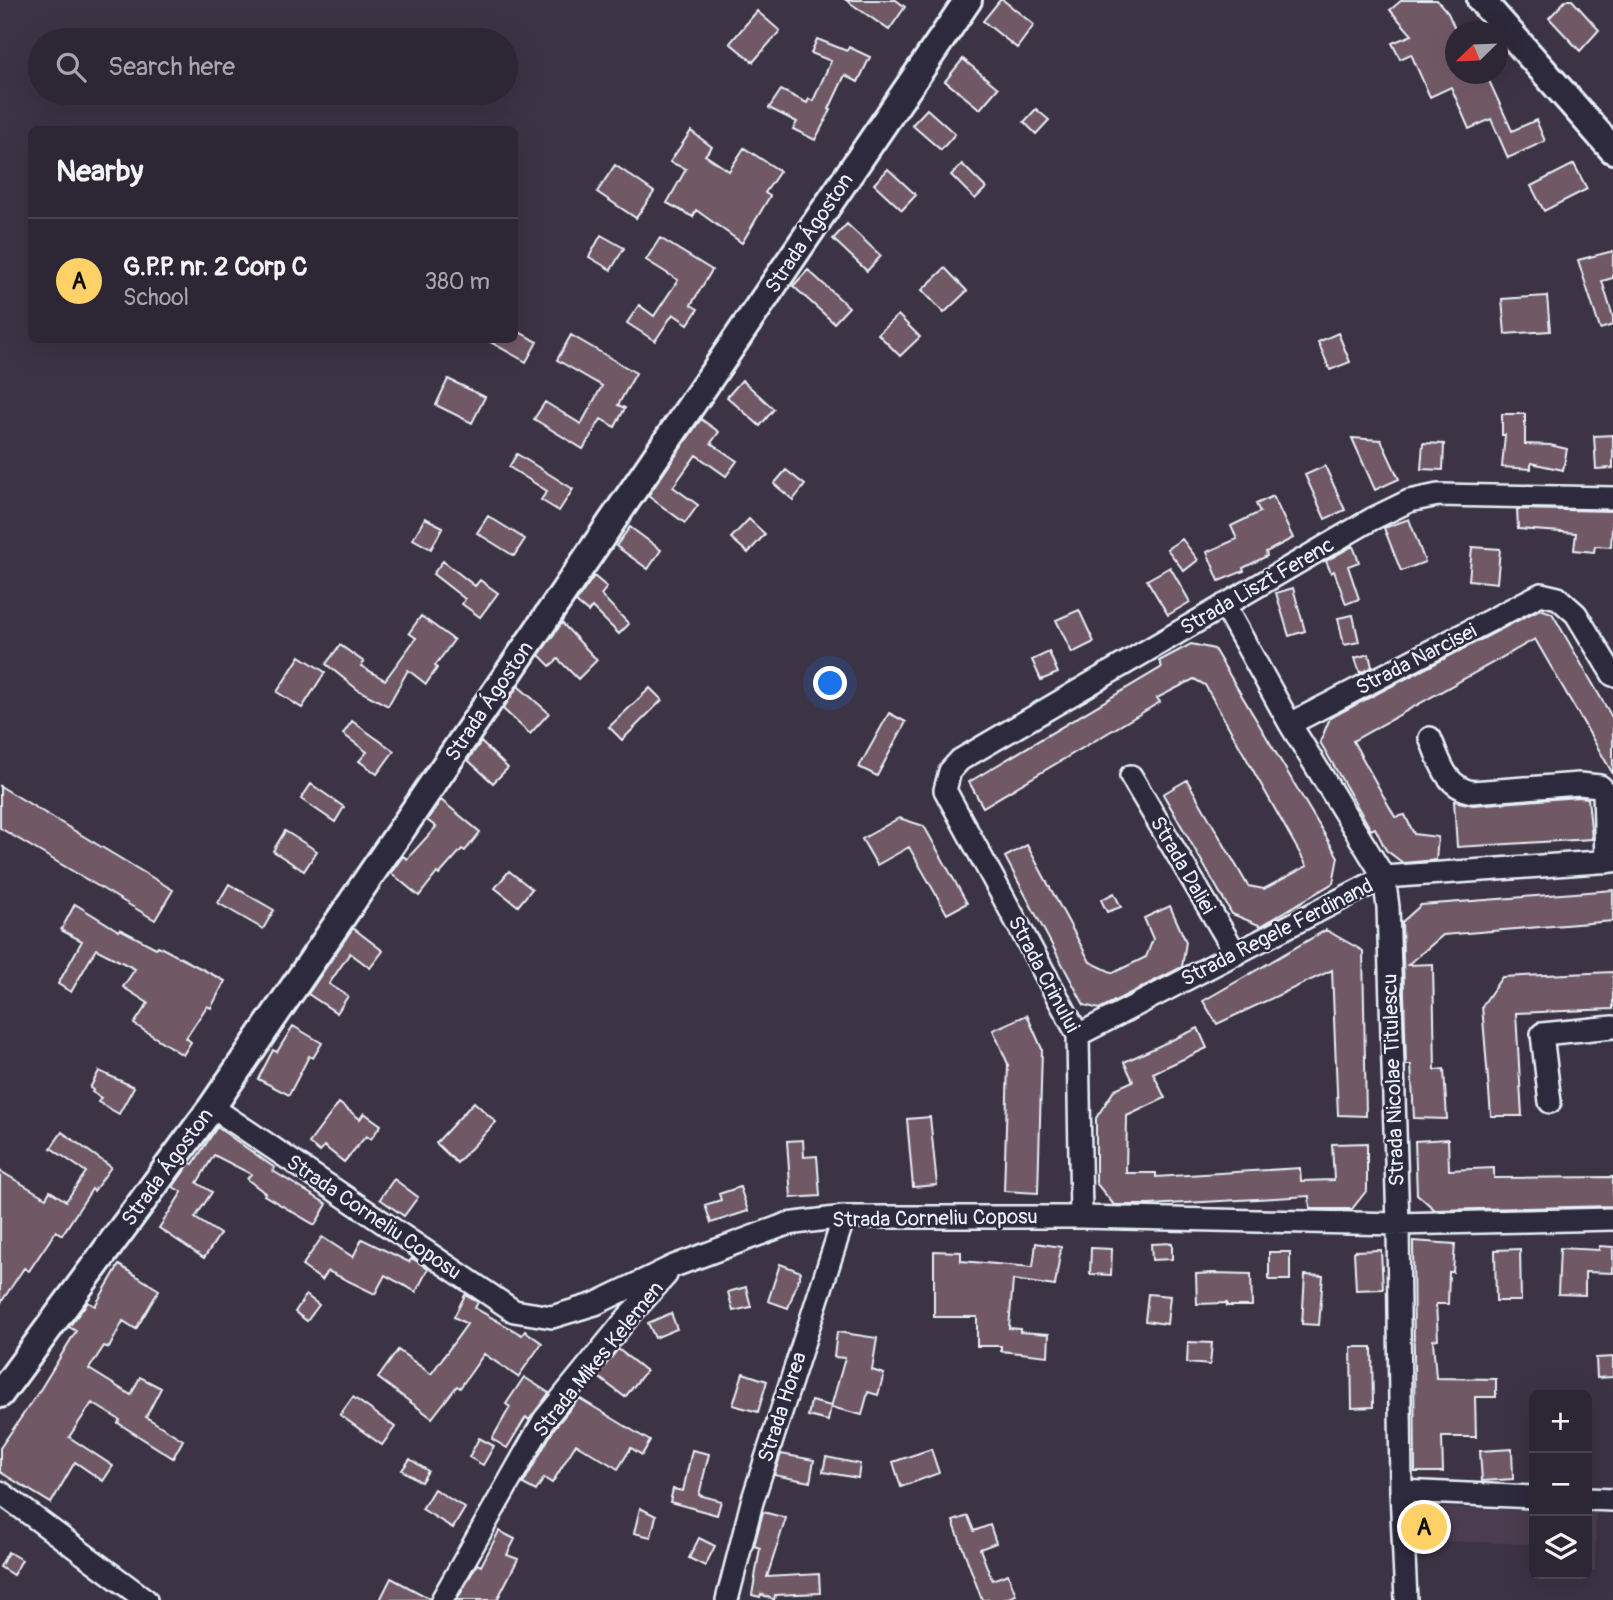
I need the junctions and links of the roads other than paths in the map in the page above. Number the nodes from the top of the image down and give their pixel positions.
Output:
1 (968, 0) edge
2 (1481, 0) edge
3 (1613, 150) edge
4 (1613, 498) edge
5 (1224, 605) junction
6 (1613, 675) edge
7 (1290, 724) junction
8 (1430, 737) dead end
9 (1131, 776) dead end
10 (945, 790) joint
11 (1609, 862) edge
12 (1384, 877) junction
13 (1236, 954) junction
14 (1613, 1027) edge
15 (1078, 1035) junction
16 (1550, 1102) dead end
17 (212, 1107) junction
18 (844, 1217) junction
19 (1080, 1217) junction
20 (1613, 1219) edge
21 (1398, 1224) junction
22 (674, 1266) junction
23 (0, 1394) edge
24 (1401, 1491) junction
25 (0, 1492) edge
26 (1529, 1497) edge
27 (1592, 1499) edge
28 (1613, 1500) edge
29 (146, 1600) edge
30 (442, 1600) edge
31 (727, 1600) edge
32 (1406, 1600) edge

1 - 17 main road, Strada Ágoston
2 - 3 main road
4 - 5 street, Strada Liszt Ferenc
5 - 7 street, Strada Nicolae Titulescu
5 - 10 street, Strada Liszt Ferenc
6 - 7 street, Strada Narcisei
7 - 12 street, Strada Nicolae Titulescu
8 - 11 street
9 - 13 street, Strada Daliei
10 - 15 street, Strada Crinului
11 - 12 street, Strada Regele Ferdinand
12 - 13 street, Strada Regele Ferdinand
12 - 21 street, Strada Nicolae Titulescu
13 - 15 street, Strada Regele Ferdinand
14 - 16 street
15 - 19 street, Strada Crinului
17 - 22 street, Strada Corneliu Coposu
17 - 23 main road, Strada Ágoston
18 - 19 street, Strada Corneliu Coposu
18 - 22 street, Strada Corneliu Coposu
18 - 31 street, Strada Horea
19 - 21 street, Strada Corneliu Coposu
20 - 21 street, Strada Corneliu Coposu
21 - 24 street, Strada Nicolae Titulescu
22 - 30 street, Strada Mikes Kelemen
24 - 26 street
24 - 32 street, Strada Nicolae Titulescu
25 - 29 street
27 - 28 street

